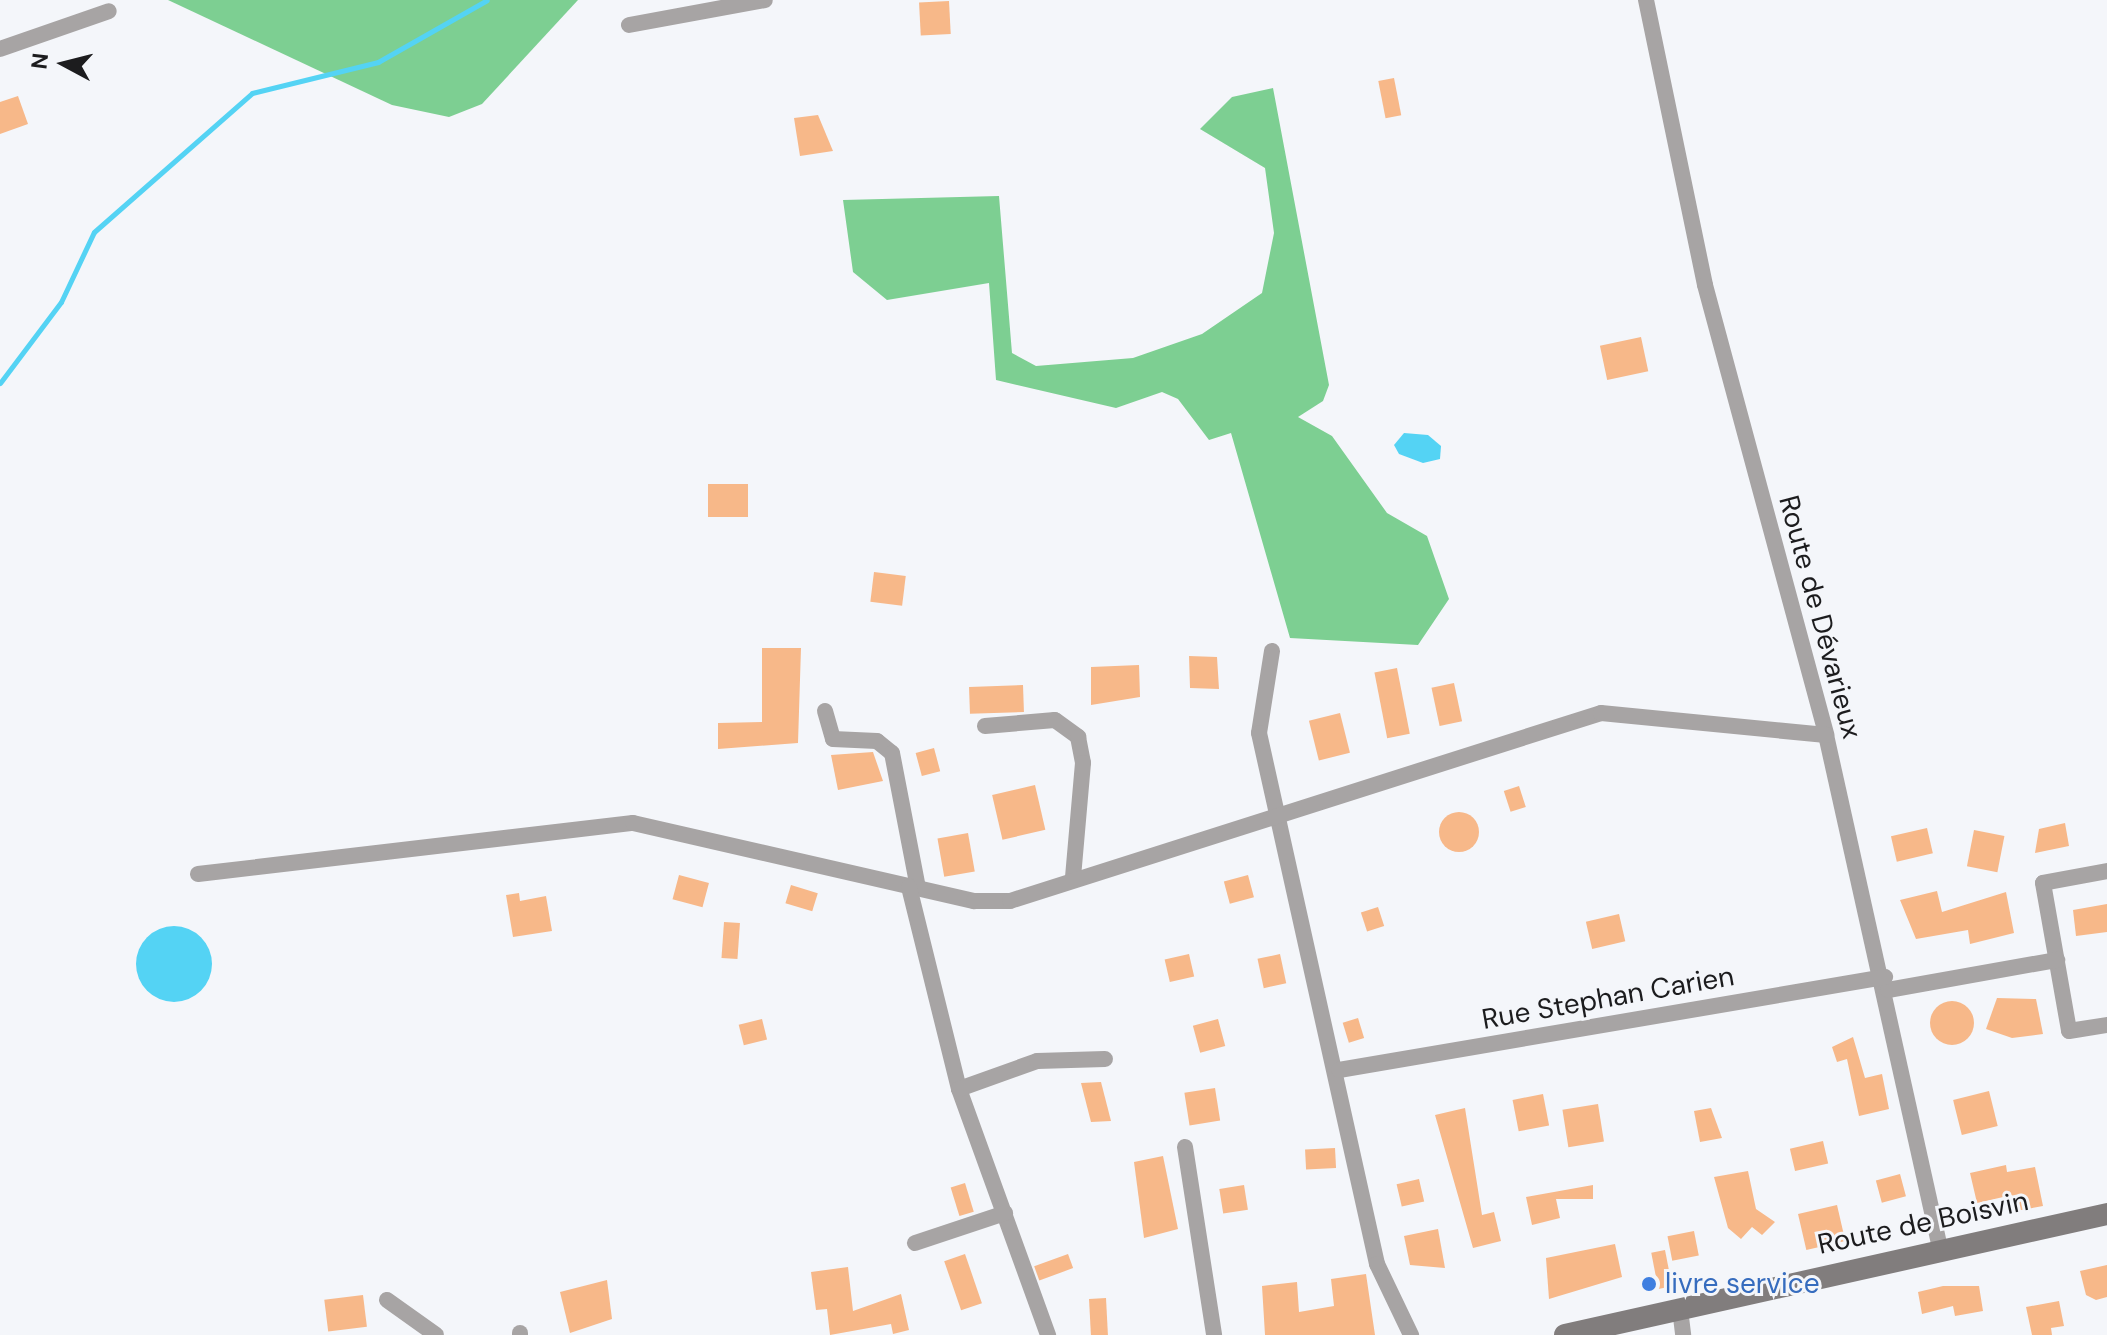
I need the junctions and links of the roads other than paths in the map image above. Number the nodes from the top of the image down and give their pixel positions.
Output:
1 (765, 0) edge
2 (1646, 0) edge
3 (109, 11) dead end
4 (629, 25) dead end
5 (0, 49) edge
6 (1272, 651) dead end
7 (825, 711) dead end
8 (985, 726) dead end
9 (1826, 735) junction
10 (1278, 817) junction
11 (2107, 871) edge
12 (198, 874) dead end
13 (1073, 877) junction
14 (913, 887) junction
15 (2057, 960) junction
16 (1886, 984) junction
17 (2107, 1025) edge
18 (1105, 1059) dead end
19 (1339, 1070) junction
20 (959, 1089) junction
21 (1185, 1147) dead end
22 (1005, 1213) junction
23 (2107, 1214) edge
24 (915, 1243) dead end
25 (1940, 1248) junction
26 (387, 1300) dead end
27 (1680, 1309) junction
28 (436, 1335) edge
29 (1048, 1335) edge
30 (1214, 1335) edge
31 (1411, 1335) edge
32 (1565, 1335) edge
33 (1683, 1335) edge

1 - 4 street
2 - 9 street, Route de Dévarieux
3 - 5 street
6 - 10 street
7 - 14 street
8 - 13 street
9 - 10 street
9 - 16 street, Route de Dévarieux
10 - 13 street
10 - 19 street
11 - 15 street
12 - 14 street
13 - 14 street
14 - 20 street
15 - 16 street, Rue Stephan Carien
15 - 17 street
16 - 19 street, Rue Stephan Carien
16 - 25 street, Route de Dévarieux
18 - 20 street
19 - 31 street
20 - 22 street
21 - 30 street
22 - 24 street
22 - 29 street
23 - 25 main road, Route de Boisvin
25 - 27 main road, Route de Boisvin
26 - 28 street
27 - 32 main road, Route de Boisvin
27 - 33 street

